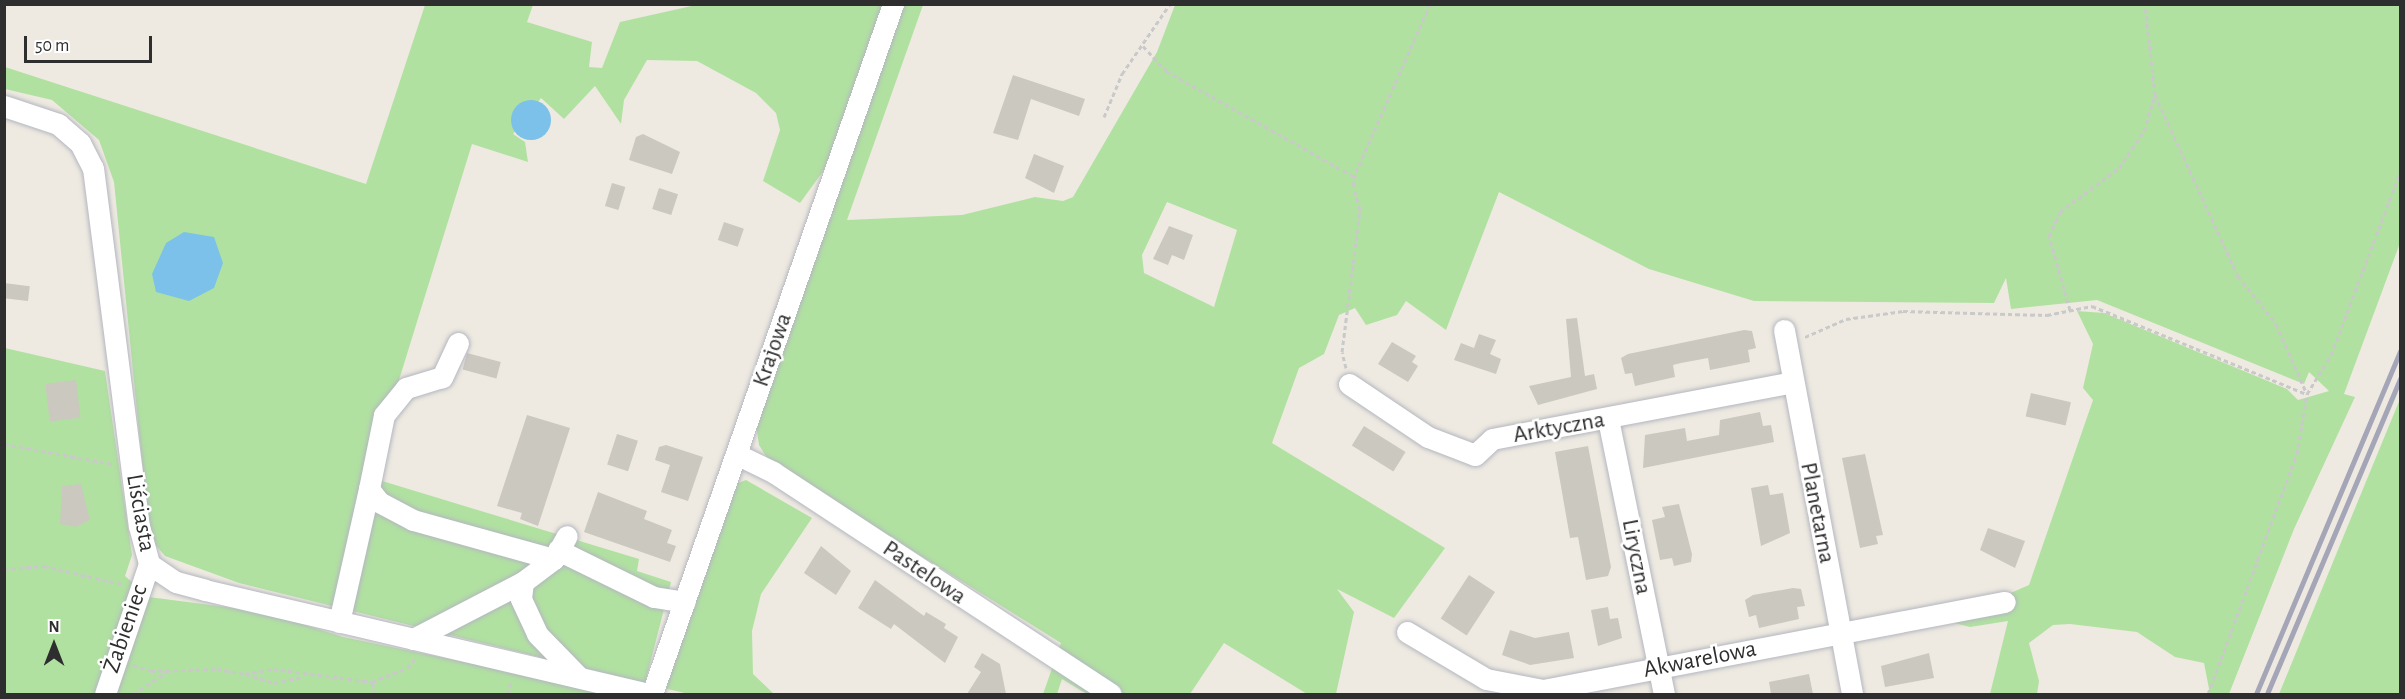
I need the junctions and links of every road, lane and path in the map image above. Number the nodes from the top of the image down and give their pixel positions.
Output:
1 (893, 4) edge
2 (1170, 4) edge
3 (1430, 4) edge
4 (2145, 4) edge
5 (1143, 46) junction
6 (2155, 95) junction
7 (4, 106) edge
8 (1104, 117) dead end
9 (2400, 171) edge
10 (1355, 177) junction
11 (2070, 310) junction
12 (1784, 330) dead end
13 (458, 343) dead end
14 (1789, 357) junction
15 (1793, 382) junction
16 (1349, 384) joint
17 (2307, 394) junction
18 (1608, 419) junction
19 (4, 444) edge
20 (736, 454) junction
21 (132, 467) junction
22 (369, 489) junction
23 (560, 548) junction
24 (149, 564) junction
25 (4, 569) edge
26 (523, 582) junction
27 (137, 591) junction
28 (685, 602) junction
29 (2005, 602) dead end
30 (339, 622) junction
31 (1407, 632) dead end
32 (1840, 634) junction
33 (421, 641) junction
34 (114, 658) junction
35 (1658, 667) junction
36 (168, 671) junction
37 (245, 674) junction
38 (305, 676) junction
39 (580, 678) junction
40 (372, 682) junction
41 (105, 694) edge
42 (134, 694) edge
43 (375, 694) edge
44 (651, 694) edge
45 (1111, 694) edge
46 (1664, 694) edge
47 (1852, 694) edge
48 (2208, 694) edge

1 - 20 street, Krajowa
2 - 5 path
3 - 10 path
4 - 6 path
5 - 8 path
5 - 10 path
6 - 11 path
6 - 17 path
7 - 21 street, Liściasta
9 - 17 path
10 - 16 path
11 - 14 path
11 - 17 path
12 - 14 street, Planetarna
13 - 22 street
14 - 15 street, Planetarna
15 - 18 street, Arktyczna
15 - 32 street, Planetarna
16 - 18 street, Arktyczna
17 - 48 path
18 - 35 street, Liryczna
19 - 21 path
20 - 28 street, Krajowa
20 - 45 street, Pastelowa
21 - 24 street, Liściasta
22 - 23 street
22 - 30 street
23 - 26 street
23 - 28 street
24 - 27 street, Żabieniec
24 - 30 street, Liściasta
25 - 27 path
26 - 33 street
26 - 39 street
27 - 34 street, Żabieniec
28 - 44 street, Krajowa
29 - 32 street, Akwarelowa
30 - 33 street, Liściasta
31 - 35 street, Akwarelowa
32 - 35 street, Akwarelowa
32 - 47 street, Planetarna
33 - 39 street, Liściasta
33 - 40 path
34 - 36 path
34 - 41 street, Żabieniec
35 - 46 street, Liryczna
36 - 37 path
36 - 42 path
37 - 38 path
37 - 38 path
38 - 40 path
39 - 44 street, Liściasta
40 - 43 path

